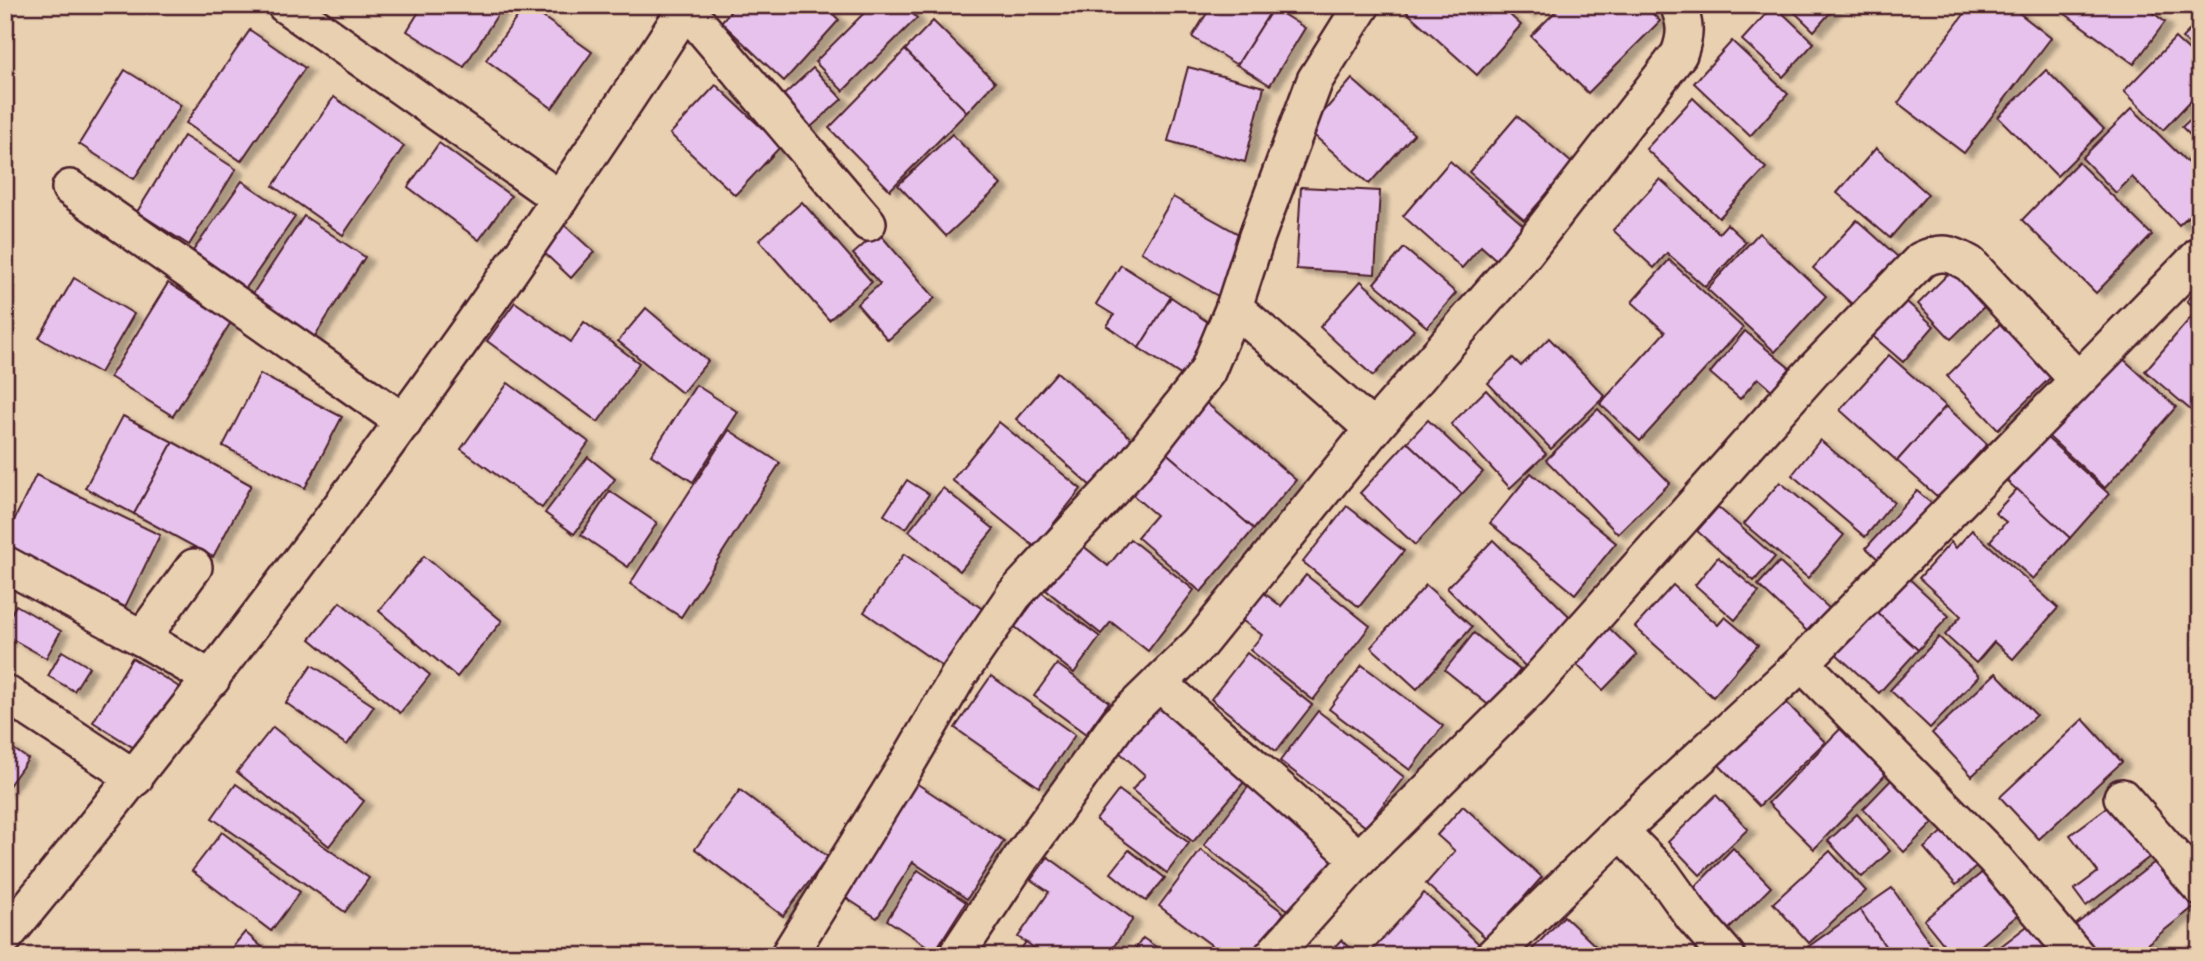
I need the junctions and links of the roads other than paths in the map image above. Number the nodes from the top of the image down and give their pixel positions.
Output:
1 (285, 5) edge
2 (1362, 5) edge
3 (1678, 5) edge
4 (687, 7) edge
5 (70, 188) dead end
6 (560, 199) junction
7 (868, 223) dead end
8 (2200, 255) edge
9 (1234, 307) junction
10 (2077, 379) junction
11 (404, 422) junction
12 (1373, 429) junction
13 (5, 564) edge
14 (194, 566) dead end
15 (142, 638) junction
16 (1802, 663) junction
17 (212, 679) junction
18 (1159, 683) junction
19 (5, 693) edge
20 (135, 778) junction
21 (2122, 797) dead end
22 (1620, 831) junction
23 (1359, 859) junction
24 (2200, 887) edge
25 (5, 937) edge
26 (788, 956) edge
27 (956, 956) edge
28 (1272, 956) edge
29 (1493, 956) edge
30 (1727, 956) edge
31 (2077, 956) edge

1 - 6 street
2 - 9 street
3 - 12 street
4 - 6 street
4 - 7 street
5 - 11 street
6 - 11 street
8 - 10 street
9 - 12 street
9 - 26 street
10 - 16 street
10 - 23 street
11 - 17 street
12 - 18 street
13 - 15 street
14 - 15 street
15 - 17 street
16 - 22 street
16 - 31 street
17 - 20 street
18 - 23 street
18 - 27 street
19 - 20 street
20 - 25 street
21 - 24 street
22 - 29 street
22 - 30 street
23 - 28 street

